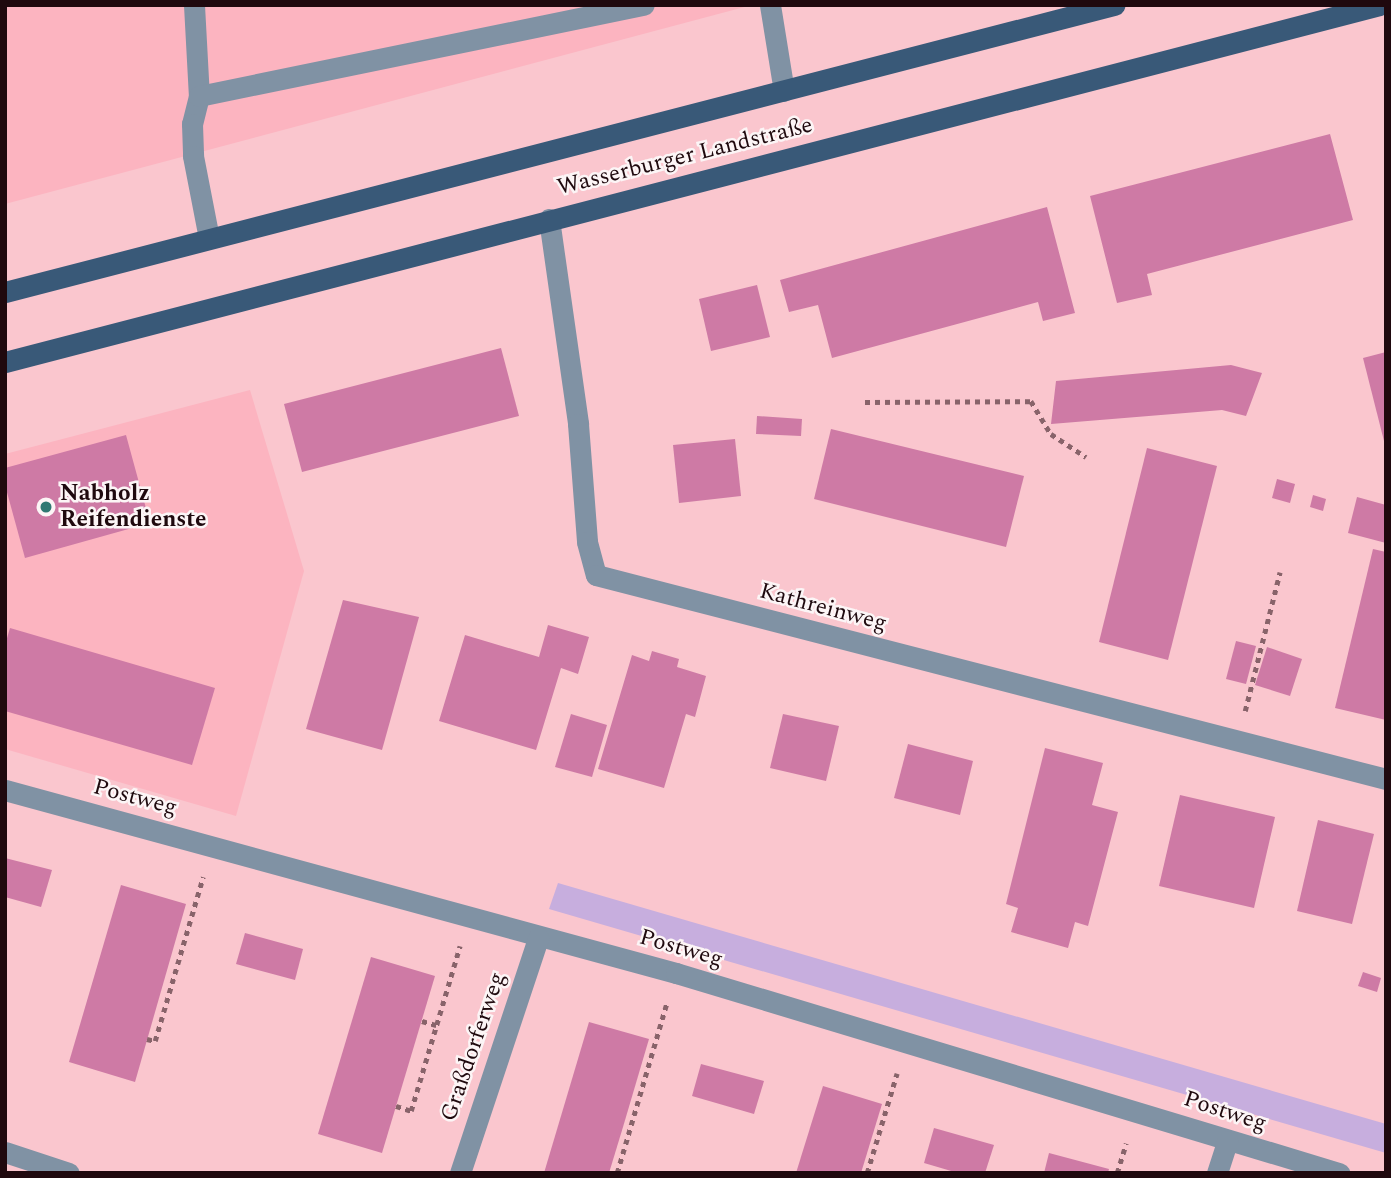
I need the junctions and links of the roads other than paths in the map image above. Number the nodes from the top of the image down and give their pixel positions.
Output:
1 (194, 5) edge
2 (644, 5) edge
3 (770, 5) edge
4 (1114, 5) edge
5 (1379, 5) edge
6 (784, 91) junction
7 (199, 96) junction
8 (550, 219) junction
9 (209, 238) junction
10 (5, 292) edge
11 (5, 362) edge
12 (1386, 779) edge
13 (5, 790) edge
14 (538, 938) junction
15 (1227, 1142) junction
16 (5, 1152) edge
17 (69, 1173) edge
18 (460, 1173) edge
19 (1217, 1173) edge
20 (1339, 1173) edge

1 - 7 street
2 - 7 street
3 - 6 street
4 - 6 main road, Wasserburger Landstraße
5 - 8 main road, Wasserburger Landstraße
6 - 9 main road, Wasserburger Landstraße
7 - 9 street
8 - 11 main road, Wasserburger Landstraße
8 - 12 street, Kathreinweg
9 - 10 main road, Wasserburger Landstraße
13 - 14 street, Postweg
14 - 15 street, Postweg
14 - 18 street, Graßdorferweg
15 - 19 street
15 - 20 street, Postweg
16 - 17 street

